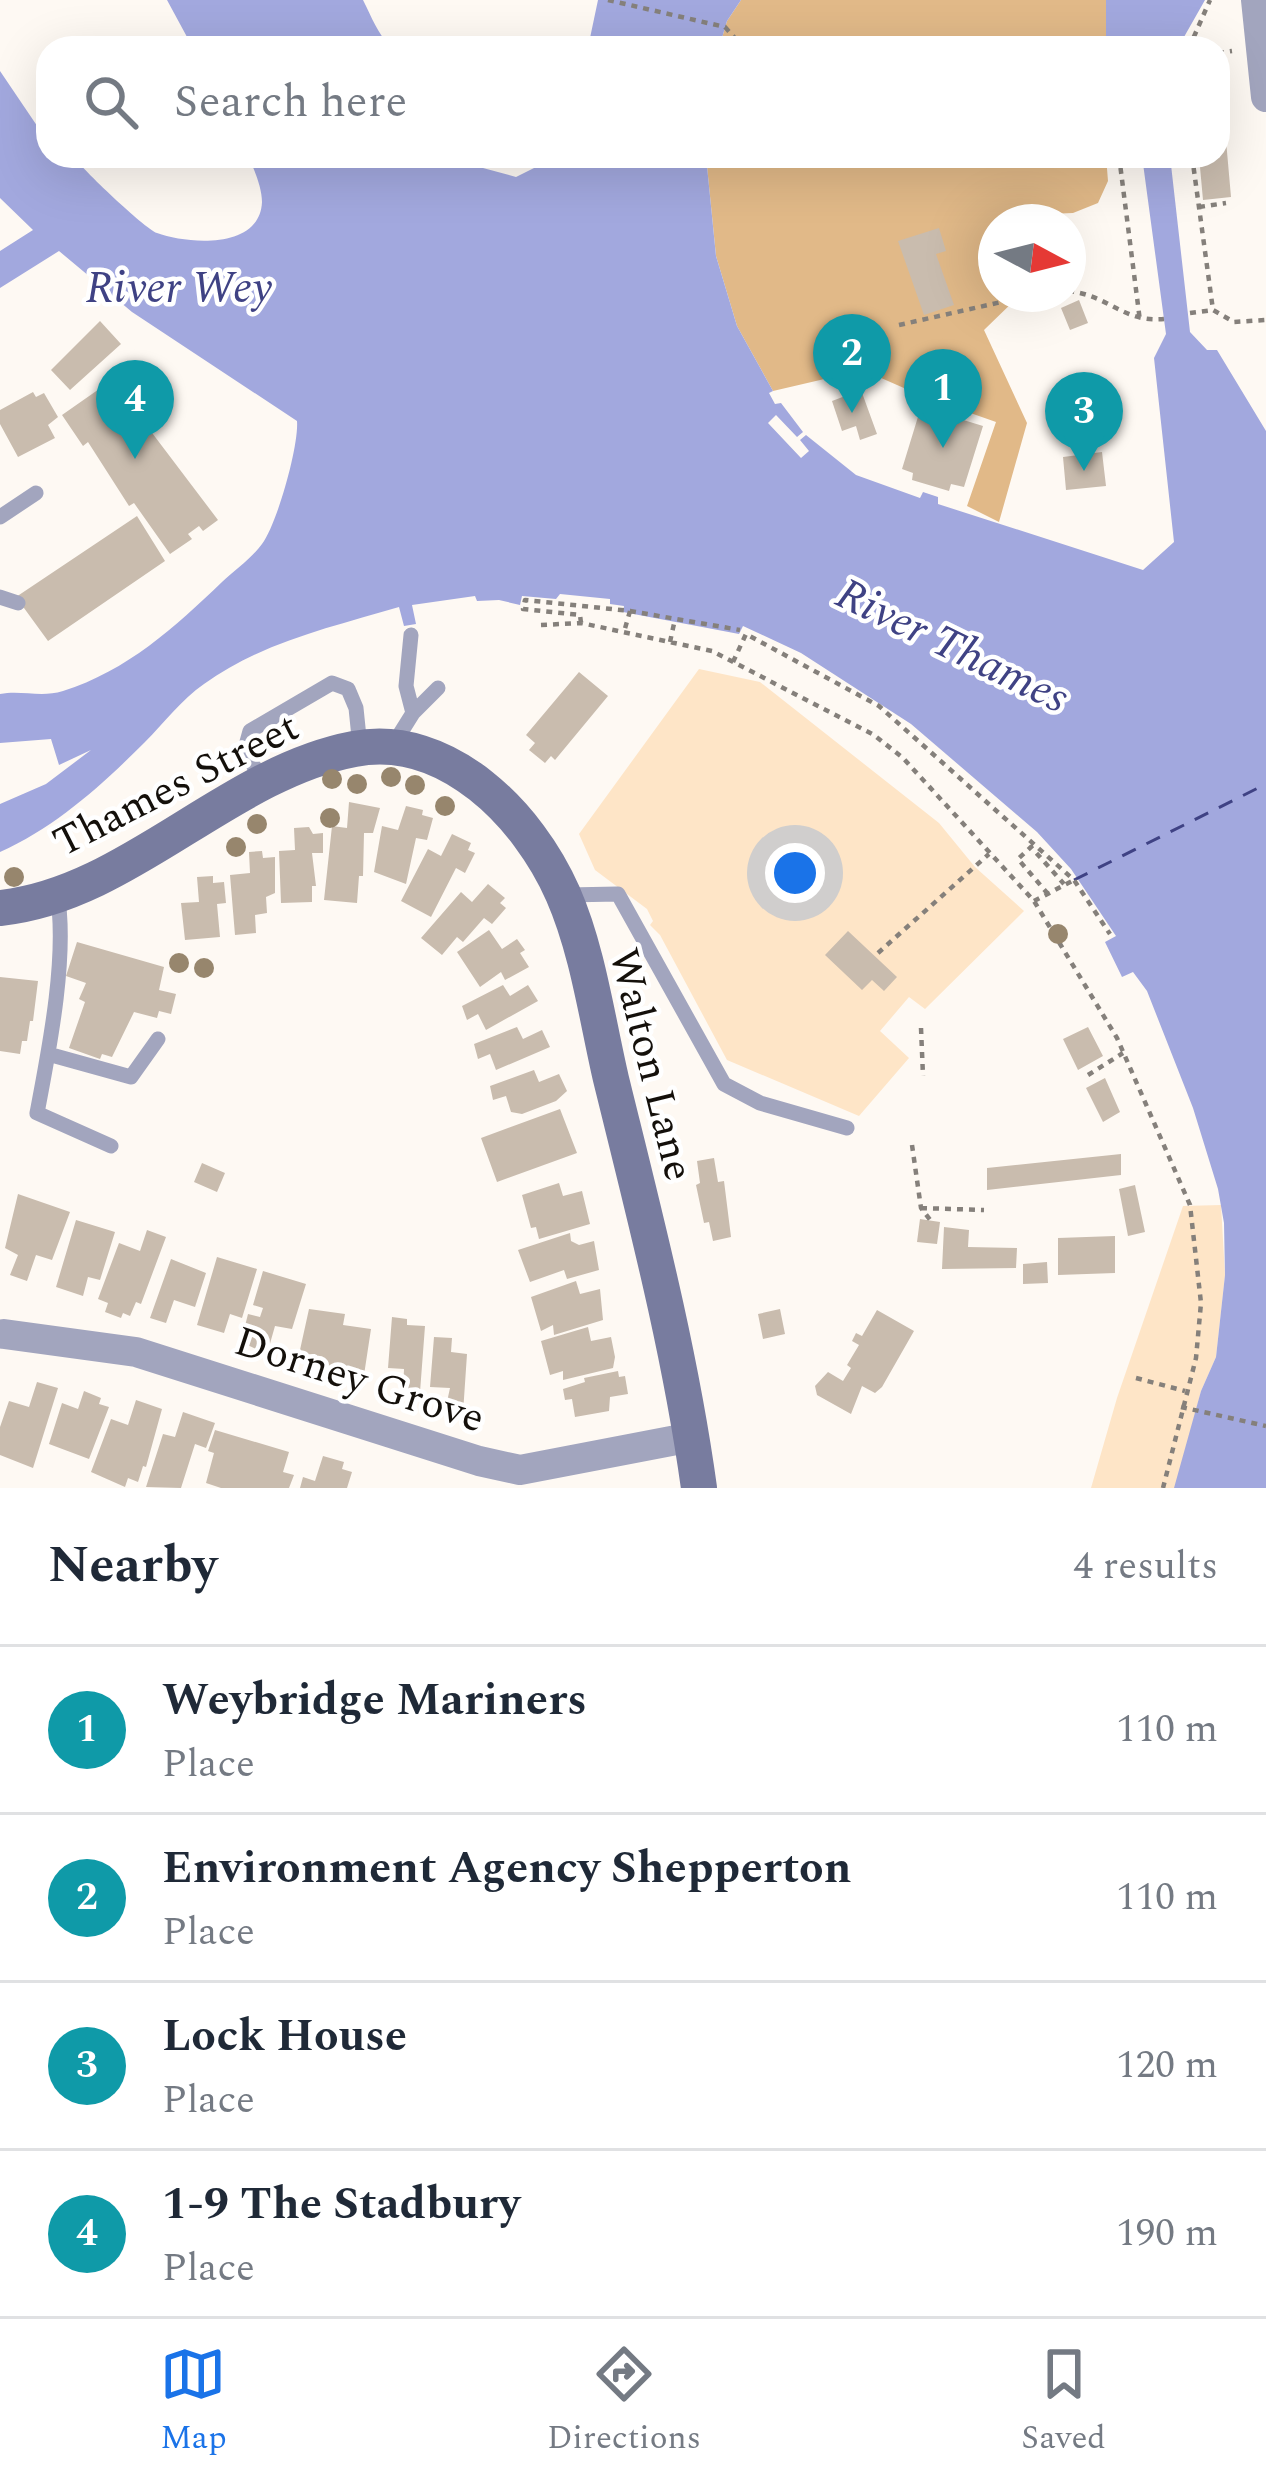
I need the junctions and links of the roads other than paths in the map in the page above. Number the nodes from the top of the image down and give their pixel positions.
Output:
1 (1256, 0) edge
2 (1266, 97) edge
3 (36, 493) dead end
4 (0, 517) edge
5 (0, 597) edge
6 (18, 603) dead end
7 (411, 635) dead end
8 (437, 688) dead end
9 (412, 713) junction
10 (376, 747) junction
11 (262, 782) junction
12 (57, 893) junction
13 (564, 896) junction
14 (0, 908) edge
15 (158, 1039) dead end
16 (48, 1054) junction
17 (848, 1128) dead end
18 (111, 1147) dead end
19 (2, 1334) edge
20 (692, 1437) junction
21 (699, 1488) edge

1 - 2 street
3 - 4 lane
5 - 6 lane
7 - 9 lane
8 - 9 lane
9 - 10 lane
10 - 11 street, Thames Street
10 - 11 lane
10 - 13 street, Walton Lane
11 - 12 street, Thames Street
12 - 14 street, Thames Street
12 - 16 lane
13 - 17 lane
13 - 20 street, Walton Lane
15 - 16 lane
16 - 18 lane
19 - 20 street, Dorney Grove
20 - 21 street, Walton Lane

